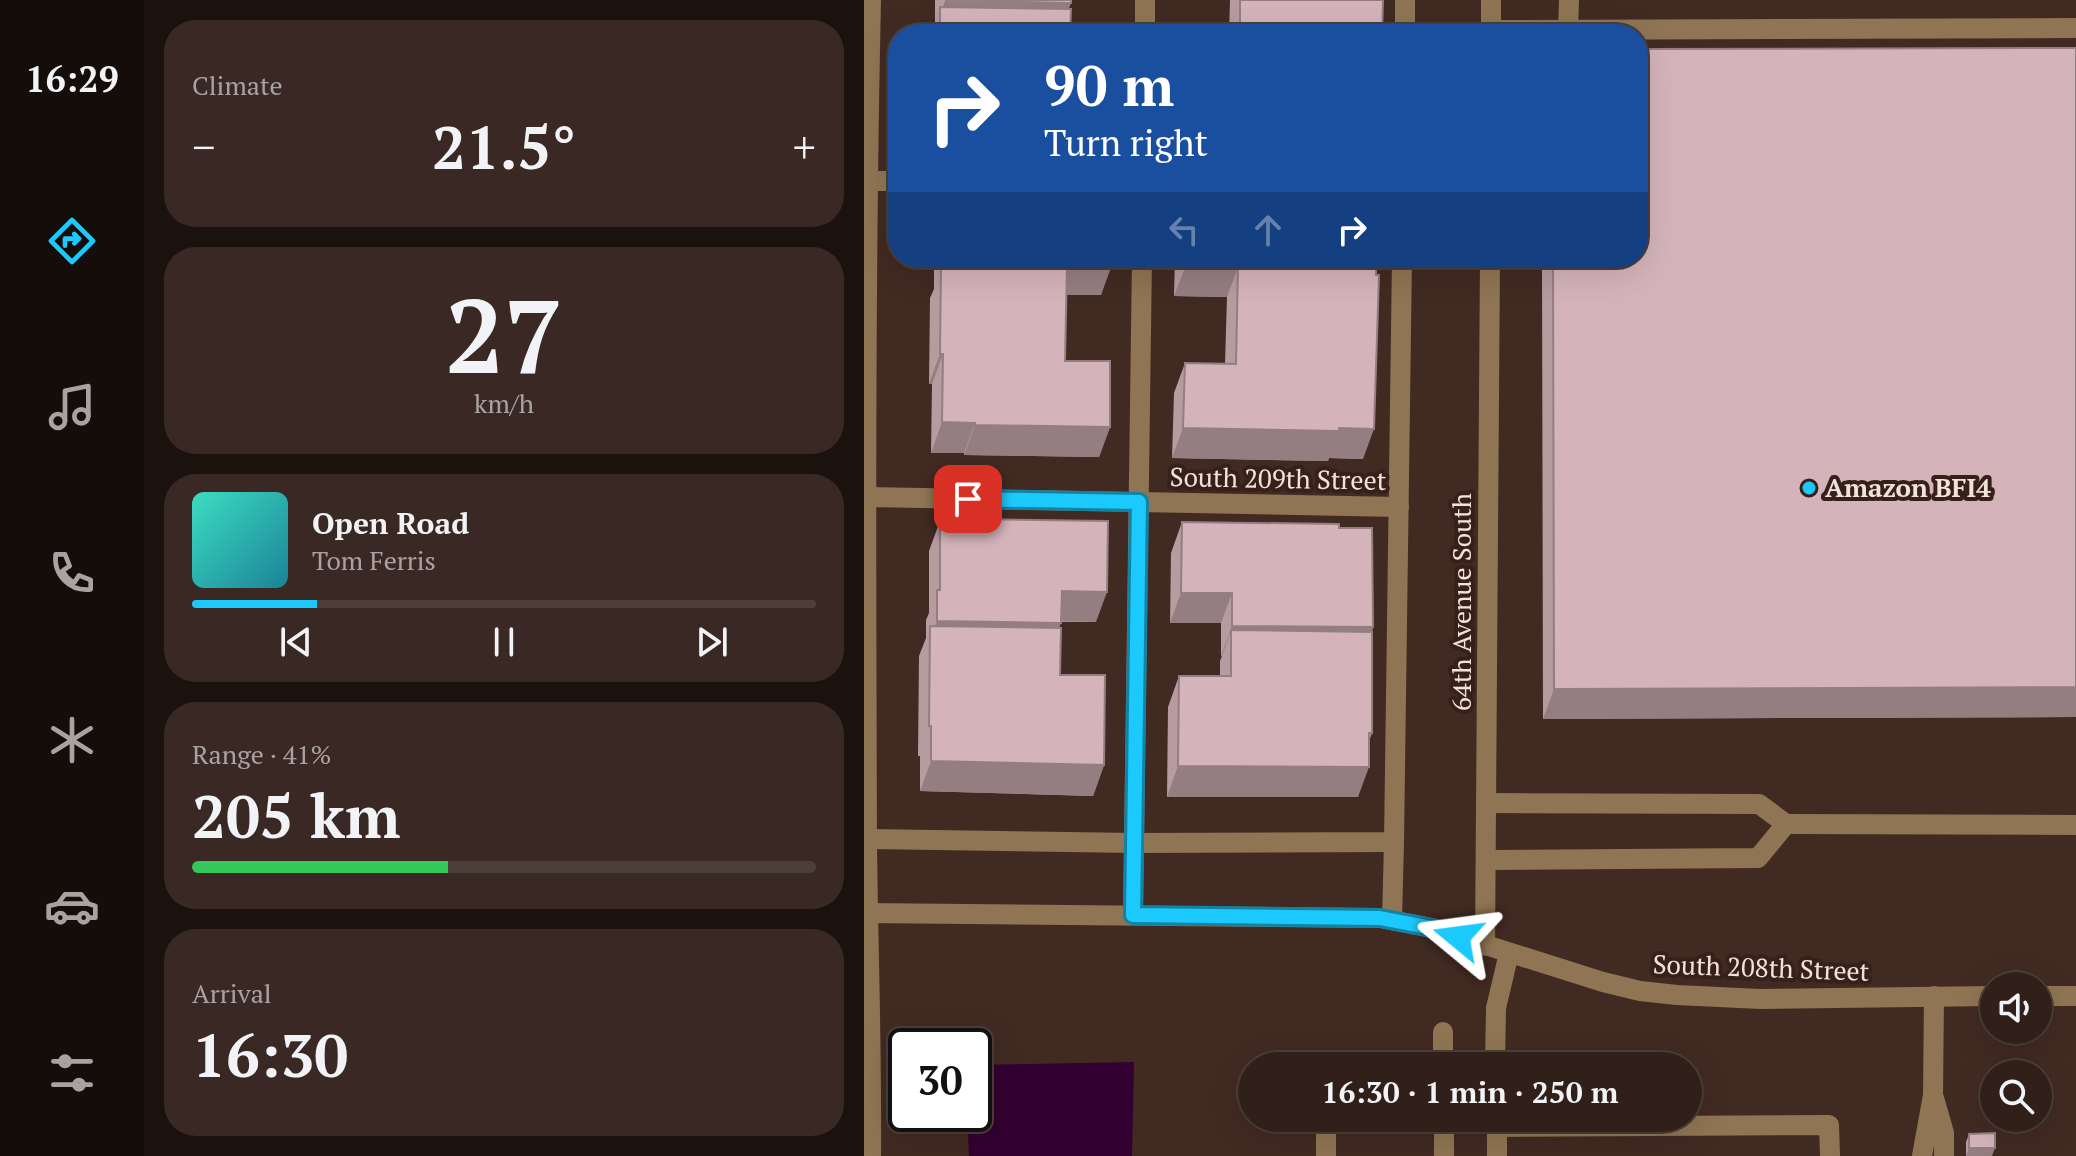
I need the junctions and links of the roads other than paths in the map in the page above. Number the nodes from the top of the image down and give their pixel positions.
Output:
1 (871, 0) edge
2 (1145, 0) edge
3 (1405, 0) edge
4 (1493, 0) edge
5 (1569, 0) edge
6 (1145, 24) edge
7 (1405, 24) edge
8 (1492, 24) edge
9 (1568, 24) edge
10 (2076, 28) edge
11 (1648, 30) edge
12 (866, 172) edge
13 (888, 178) edge
14 (1142, 268) edge
15 (1402, 268) edge
16 (1490, 268) edge
17 (866, 411) edge
18 (867, 497) junction
19 (1139, 502) junction
20 (1399, 507) junction
21 (1486, 803) junction
22 (1786, 824) junction
23 (2076, 825) edge
24 (867, 839) junction
25 (1394, 842) junction
26 (1134, 843) junction
27 (1486, 860) junction
28 (866, 913) edge
29 (1133, 915) junction
30 (1392, 920) junction
31 (1485, 946) junction
32 (1509, 953) junction
33 (1934, 996) junction
34 (1980, 996) edge
35 (2052, 996) edge
36 (2076, 996) edge
37 (1443, 1032) dead end
38 (1443, 1052) edge
39 (1495, 1052) edge
40 (1933, 1095) junction
41 (1702, 1124) edge
42 (1326, 1132) edge
43 (1444, 1132) edge
44 (1497, 1132) edge
45 (871, 1156) edge
46 (1326, 1156) edge
47 (1444, 1156) edge
48 (1497, 1156) edge
49 (1830, 1156) edge
50 (1922, 1156) edge
51 (1944, 1156) edge

1 - 12 street
2 - 6 street
3 - 7 street
4 - 8 street
5 - 9 street
10 - 11 street
12 - 13 street
12 - 17 street
14 - 19 street
15 - 20 street
16 - 21 street, 64th Avenue South
17 - 18 street
18 - 19 street, South 209th Street
18 - 24 street
19 - 20 street, South 209th Street
19 - 26 street
20 - 25 street
21 - 22 street
21 - 27 street, 64th Avenue South
22 - 23 street
22 - 27 street
24 - 26 street
24 - 28 street
25 - 26 street
25 - 30 street
26 - 29 street
27 - 31 street, 64th Avenue South
28 - 29 street, South 208th Street
28 - 45 street
29 - 30 street, South 208th Street
30 - 31 street, South 208th Street
31 - 32 street, South 208th Street
32 - 33 street, South 208th Street
32 - 39 street
33 - 34 street, South 208th Street
33 - 40 street
35 - 36 street
37 - 38 street
40 - 50 street
40 - 51 street
41 - 49 street
42 - 46 street
43 - 47 street
44 - 48 street

